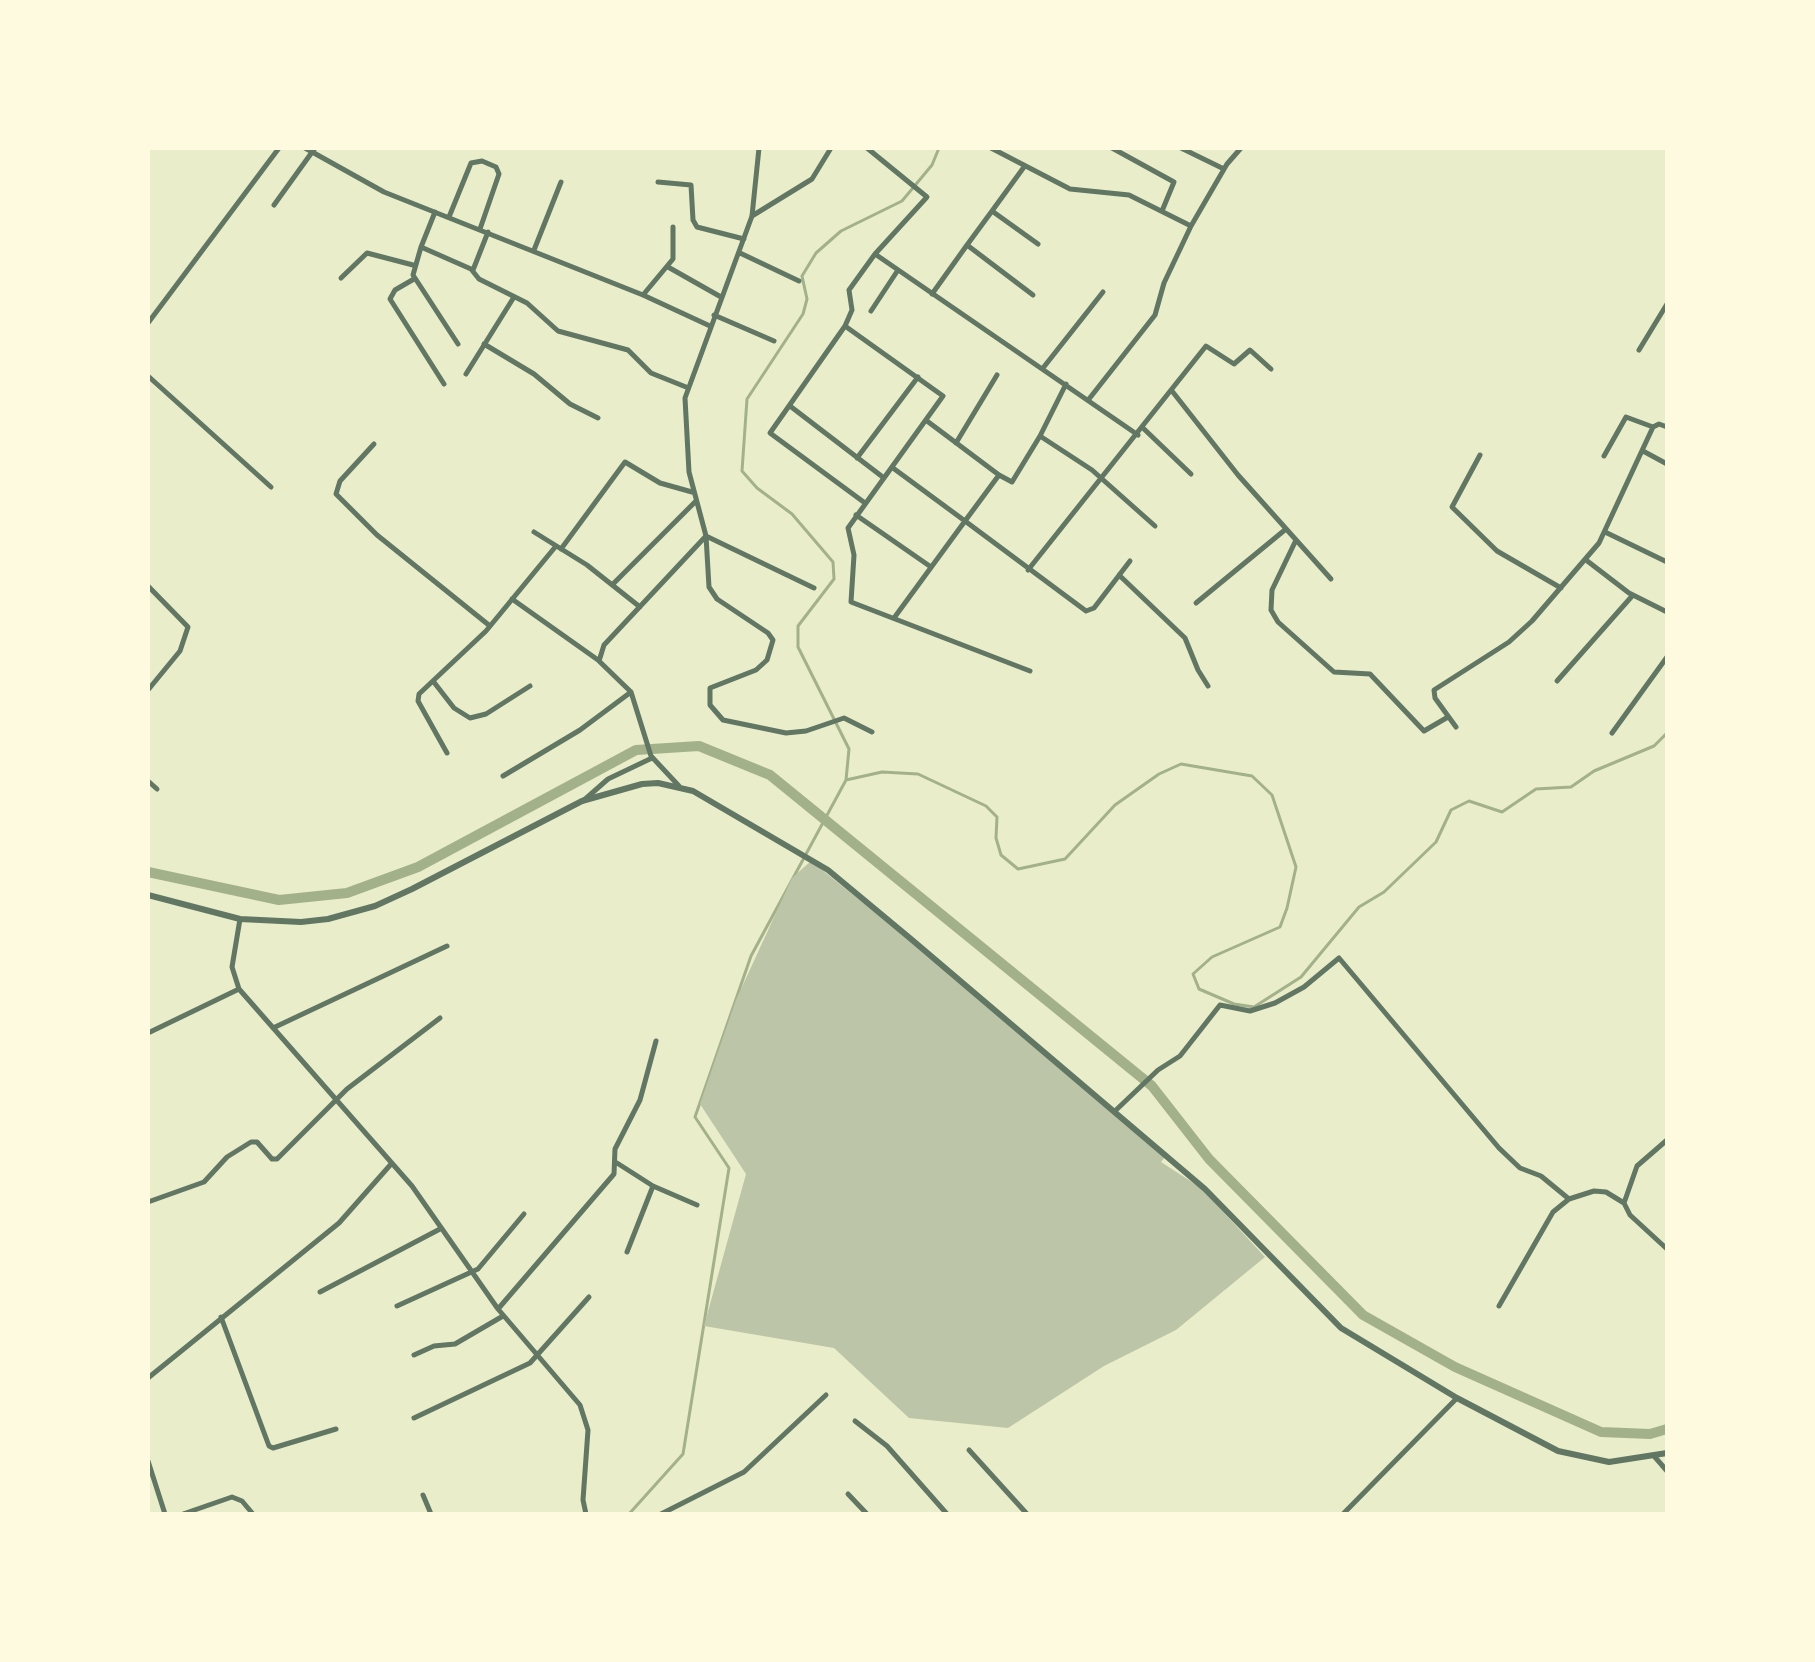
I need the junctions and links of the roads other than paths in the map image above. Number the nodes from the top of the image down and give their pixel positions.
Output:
1 (279, 148) edge
2 (305, 148) edge
3 (759, 148) edge
4 (831, 148) edge
5 (867, 148) edge
6 (991, 148) edge
7 (1112, 148) edge
8 (1181, 148) edge
9 (1241, 148) edge
10 (313, 150) edge
11 (1024, 166) junction
12 (1224, 169) junction
13 (561, 182) dead end
14 (658, 182) dead end
15 (274, 205) dead end
16 (992, 211) junction
17 (1162, 211) junction
18 (435, 212) junction
19 (752, 216) junction
20 (449, 217) junction
21 (1191, 226) junction
22 (673, 227) dead end
23 (480, 229) junction
24 (488, 232) junction
25 (744, 239) junction
26 (1038, 244) dead end
27 (967, 245) junction
28 (421, 247) junction
29 (534, 250) junction
30 (740, 253) junction
31 (875, 254) junction
32 (413, 265) junction
33 (668, 267) junction
34 (473, 270) junction
35 (898, 270) junction
36 (341, 278) dead end
37 (414, 279) junction
38 (799, 281) dead end
39 (1103, 292) dead end
40 (932, 294) junction
41 (643, 295) junction
42 (1033, 295) dead end
43 (514, 297) junction
44 (721, 297) junction
45 (1667, 304) edge
46 (871, 311) dead end
47 (714, 315) junction
48 (148, 323) edge
49 (710, 326) junction
50 (845, 326) junction
51 (774, 341) dead end
52 (458, 344) dead end
53 (484, 344) junction
54 (1639, 350) dead end
55 (1043, 368) junction
56 (1271, 369) dead end
57 (466, 374) dead end
58 (997, 375) dead end
59 (148, 376) edge
60 (918, 377) junction
61 (444, 384) dead end
62 (1066, 384) junction
63 (686, 387) junction
64 (1172, 391) junction
65 (1089, 399) junction
66 (790, 406) junction
67 (598, 418) dead end
68 (927, 421) junction
69 (1653, 427) junction
70 (1667, 427) edge
71 (1143, 428) junction
72 (1138, 435) junction
73 (1040, 436) junction
74 (956, 443) junction
75 (374, 444) dead end
76 (1643, 451) junction
77 (1480, 455) dead end
78 (1604, 456) dead end
79 (857, 458) junction
80 (1667, 464) edge
81 (893, 468) junction
82 (1191, 474) dead end
83 (999, 475) junction
84 (884, 478) junction
85 (1102, 478) junction
86 (271, 487) dead end
87 (693, 492) junction
88 (696, 501) junction
89 (865, 503) junction
90 (856, 515) junction
91 (965, 521) junction
92 (1155, 526) dead end
93 (1286, 529) junction
94 (534, 532) dead end
95 (1605, 532) junction
96 (706, 536) junction
97 (1296, 540) junction
98 (559, 548) junction
99 (1586, 560) junction
100 (1130, 561) dead end
101 (1667, 562) edge
102 (931, 567) junction
103 (1028, 570) junction
104 (1119, 575) junction
105 (1331, 579) dead end
106 (613, 584) junction
107 (148, 586) edge
108 (814, 588) dead end
109 (1561, 588) junction
110 (1633, 595) junction
111 (512, 599) junction
112 (1196, 603) dead end
113 (640, 607) junction
114 (1667, 612) edge
115 (894, 618) junction
116 (490, 626) junction
117 (1667, 657) edge
118 (599, 661) junction
119 (1030, 671) dead end
120 (433, 681) junction
121 (1557, 681) dead end
122 (530, 686) dead end
123 (1208, 686) dead end
124 (148, 690) edge
125 (631, 692) junction
126 (1448, 717) junction
127 (1456, 727) dead end
128 (872, 732) dead end
129 (1612, 733) dead end
130 (447, 753) dead end
131 (651, 756) junction
132 (503, 776) dead end
133 (148, 781) edge
134 (679, 786) junction
135 (157, 789) dead end
136 (582, 801) junction
137 (148, 895) edge
138 (240, 919) junction
139 (447, 946) dead end
140 (239, 989) junction
141 (440, 1018) dead end
142 (273, 1028) junction
143 (148, 1033) edge
144 (656, 1041) dead end
145 (335, 1100) junction
146 (1115, 1111) junction
147 (1667, 1140) edge
148 (616, 1162) junction
149 (392, 1163) junction
150 (653, 1186) junction
151 (1569, 1199) junction
152 (148, 1202) edge
153 (1624, 1203) junction
154 (697, 1205) dead end
155 (524, 1214) dead end
156 (440, 1229) junction
157 (1667, 1249) edge
158 (627, 1252) dead end
159 (473, 1273) junction
160 (320, 1292) dead end
161 (589, 1297) dead end
162 (397, 1306) dead end
163 (1499, 1306) dead end
164 (498, 1309) junction
165 (503, 1316) junction
166 (221, 1317) junction
167 (539, 1354) junction
168 (414, 1355) dead end
169 (148, 1378) edge
170 (826, 1395) dead end
171 (1457, 1398) junction
172 (414, 1418) dead end
173 (855, 1421) dead end
174 (336, 1429) dead end
175 (969, 1450) dead end
176 (1667, 1453) edge
177 (1654, 1456) junction
178 (148, 1461) edge
179 (1667, 1471) edge
180 (848, 1494) dead end
181 (423, 1495) dead end
182 (165, 1514) edge
183 (183, 1514) edge
184 (253, 1514) edge
185 (431, 1514) edge
186 (586, 1514) edge
187 (661, 1514) edge
188 (867, 1514) edge
189 (947, 1514) edge
190 (1027, 1514) edge
191 (1343, 1514) edge

1 - 48 street
2 - 10 street
3 - 19 street
4 - 19 street
5 - 31 street
6 - 11 street
7 - 17 street
8 - 12 street
9 - 12 street
10 - 15 street
10 - 18 street
11 - 16 street
11 - 17 street
12 - 21 street
13 - 29 street
14 - 25 street
16 - 26 street
16 - 27 street
17 - 21 street
18 - 20 street
18 - 28 street
19 - 25 street
20 - 23 street
20 - 23 street
21 - 65 street
22 - 33 street
23 - 24 street
24 - 29 street
24 - 34 street
25 - 30 street
27 - 40 street
27 - 42 street
28 - 32 street
28 - 34 street
29 - 41 street
30 - 38 street
30 - 44 street
31 - 35 street
31 - 50 street
32 - 36 street
32 - 37 street
33 - 41 street
33 - 44 street
34 - 43 street
35 - 40 street
35 - 46 street
37 - 52 street
37 - 61 street
39 - 55 street
40 - 55 street
41 - 49 street
43 - 53 street
43 - 63 street
44 - 47 street
45 - 54 street
47 - 49 street
47 - 51 street
49 - 63 street
50 - 60 street
50 - 66 street
53 - 57 street
53 - 67 street
55 - 62 street
56 - 64 street
58 - 74 street
59 - 86 street
60 - 68 street
60 - 79 street
62 - 65 street
62 - 73 street
63 - 87 street
64 - 71 street
64 - 93 street
65 - 72 street
66 - 79 street
66 - 89 street
68 - 74 street
68 - 81 street
69 - 70 street
69 - 76 street
69 - 78 street
71 - 72 street
71 - 82 street
72 - 85 street
73 - 83 street
73 - 85 street
74 - 83 street
75 - 116 street
76 - 80 street
76 - 95 street
77 - 109 street
79 - 84 street
81 - 84 street
81 - 91 street
83 - 91 street
84 - 89 street
85 - 92 street
85 - 103 street
87 - 88 street
87 - 98 street
88 - 96 street
88 - 106 street
89 - 90 street
90 - 102 street
90 - 115 street
91 - 102 street
91 - 103 street
93 - 97 street
93 - 112 street
94 - 98 street
95 - 99 street
95 - 101 street
96 - 108 street
96 - 113 street
96 - 128 street
97 - 105 street
97 - 126 street
98 - 106 street
98 - 111 street
99 - 109 street
99 - 110 street
100 - 104 street
102 - 115 street
103 - 104 street
104 - 123 street
106 - 113 street
107 - 124 street
109 - 126 street
110 - 114 street
110 - 121 street
111 - 116 street
111 - 118 street
113 - 118 street
115 - 119 street
116 - 120 street
117 - 129 street
118 - 125 street
120 - 122 street
120 - 130 street
125 - 131 street
125 - 132 street
126 - 127 street
131 - 134 street
131 - 136 street
133 - 135 street
134 - 136 street
134 - 146 street
136 - 138 street
137 - 138 street
138 - 140 street
139 - 142 street
140 - 142 street
140 - 143 street
141 - 145 street
142 - 145 street
144 - 148 street
145 - 149 street
145 - 152 street
146 - 151 street
146 - 171 street
147 - 153 street
148 - 150 street
148 - 164 street
149 - 156 street
149 - 166 street
150 - 154 street
150 - 158 street
151 - 153 street
151 - 163 street
153 - 157 street
155 - 159 street
156 - 159 street
156 - 160 street
159 - 162 street
159 - 164 street
161 - 167 street
164 - 165 street
165 - 167 street
165 - 168 street
166 - 169 street
166 - 174 street
167 - 172 street
167 - 186 street
170 - 187 street
171 - 177 street
171 - 191 street
173 - 189 street
175 - 190 street
176 - 177 street
177 - 179 street
178 - 182 street
180 - 188 street
181 - 185 street
183 - 184 street

